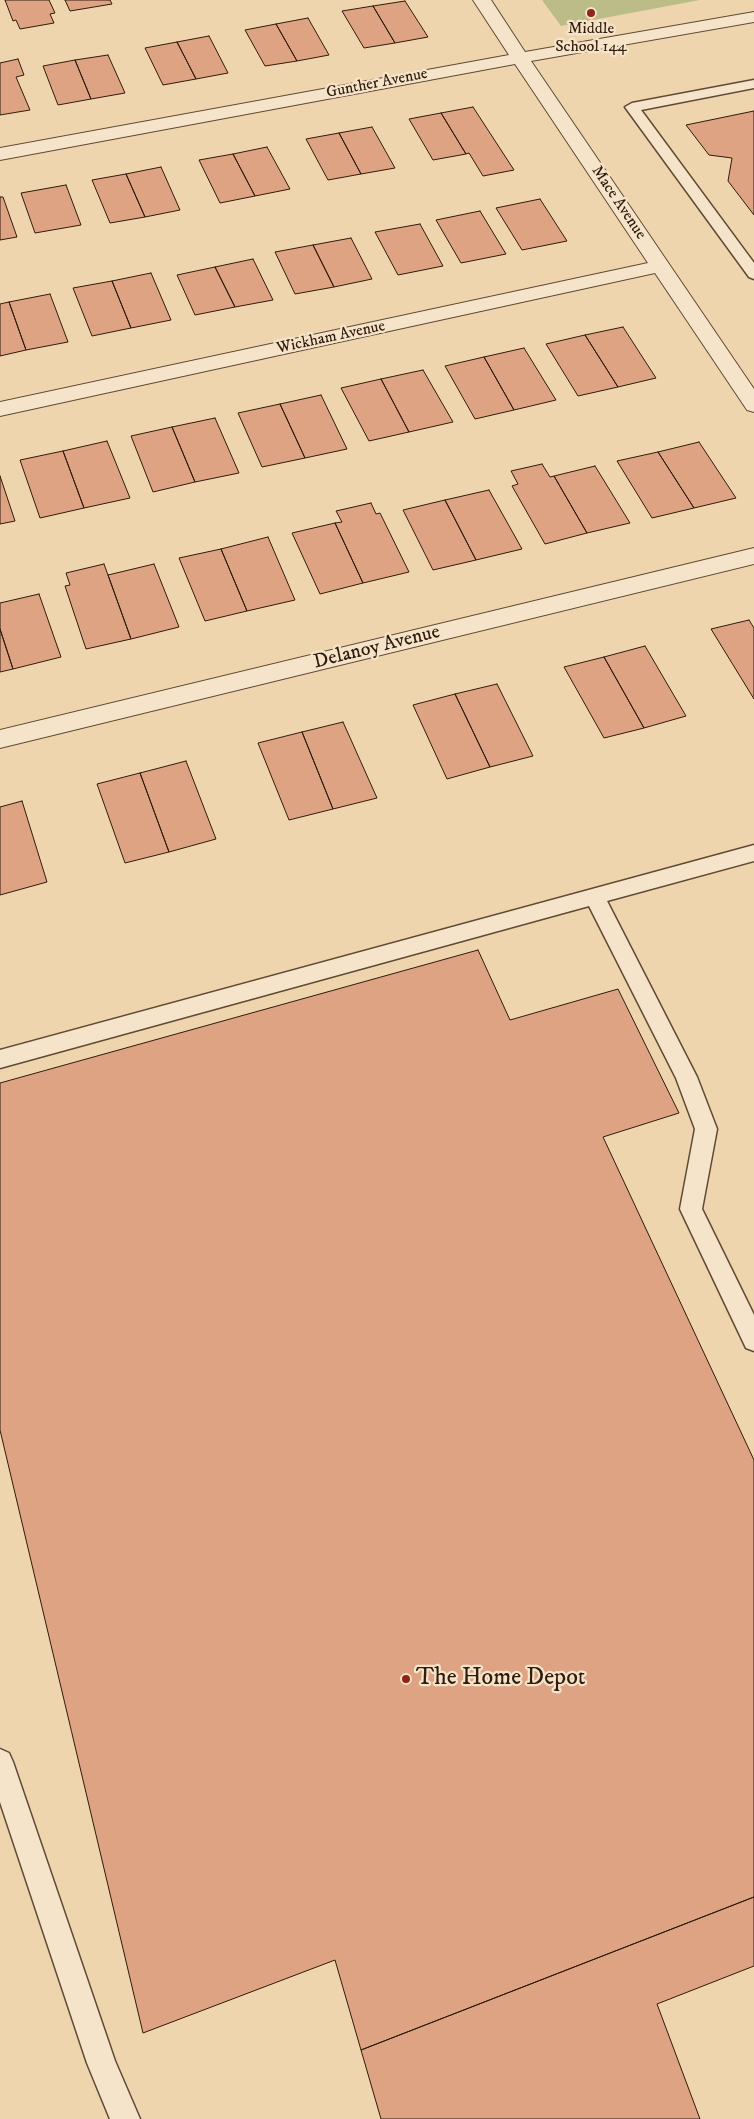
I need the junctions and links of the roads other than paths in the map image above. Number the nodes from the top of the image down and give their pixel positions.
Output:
1 (482, 0) edge
2 (754, 18) edge
3 (521, 59) junction
4 (754, 84) edge
5 (0, 154) edge
6 (661, 266) junction
7 (754, 274) edge
8 (754, 405) edge
9 (0, 409) edge
10 (754, 556) edge
11 (0, 739) edge
12 (754, 853) edge
13 (595, 897) junction
14 (0, 1060) edge
15 (754, 1340) edge
16 (0, 1762) edge
17 (125, 2119) edge

1 - 3 street, Mace Avenue
2 - 3 street, Gunther Avenue
3 - 5 street, Gunther Avenue
3 - 6 street, Mace Avenue
4 - 7 lane
6 - 8 street, Mace Avenue
6 - 9 street, Wickham Avenue
10 - 11 street, Delanoy Avenue
12 - 13 lane
13 - 14 lane
13 - 15 lane
16 - 17 lane

